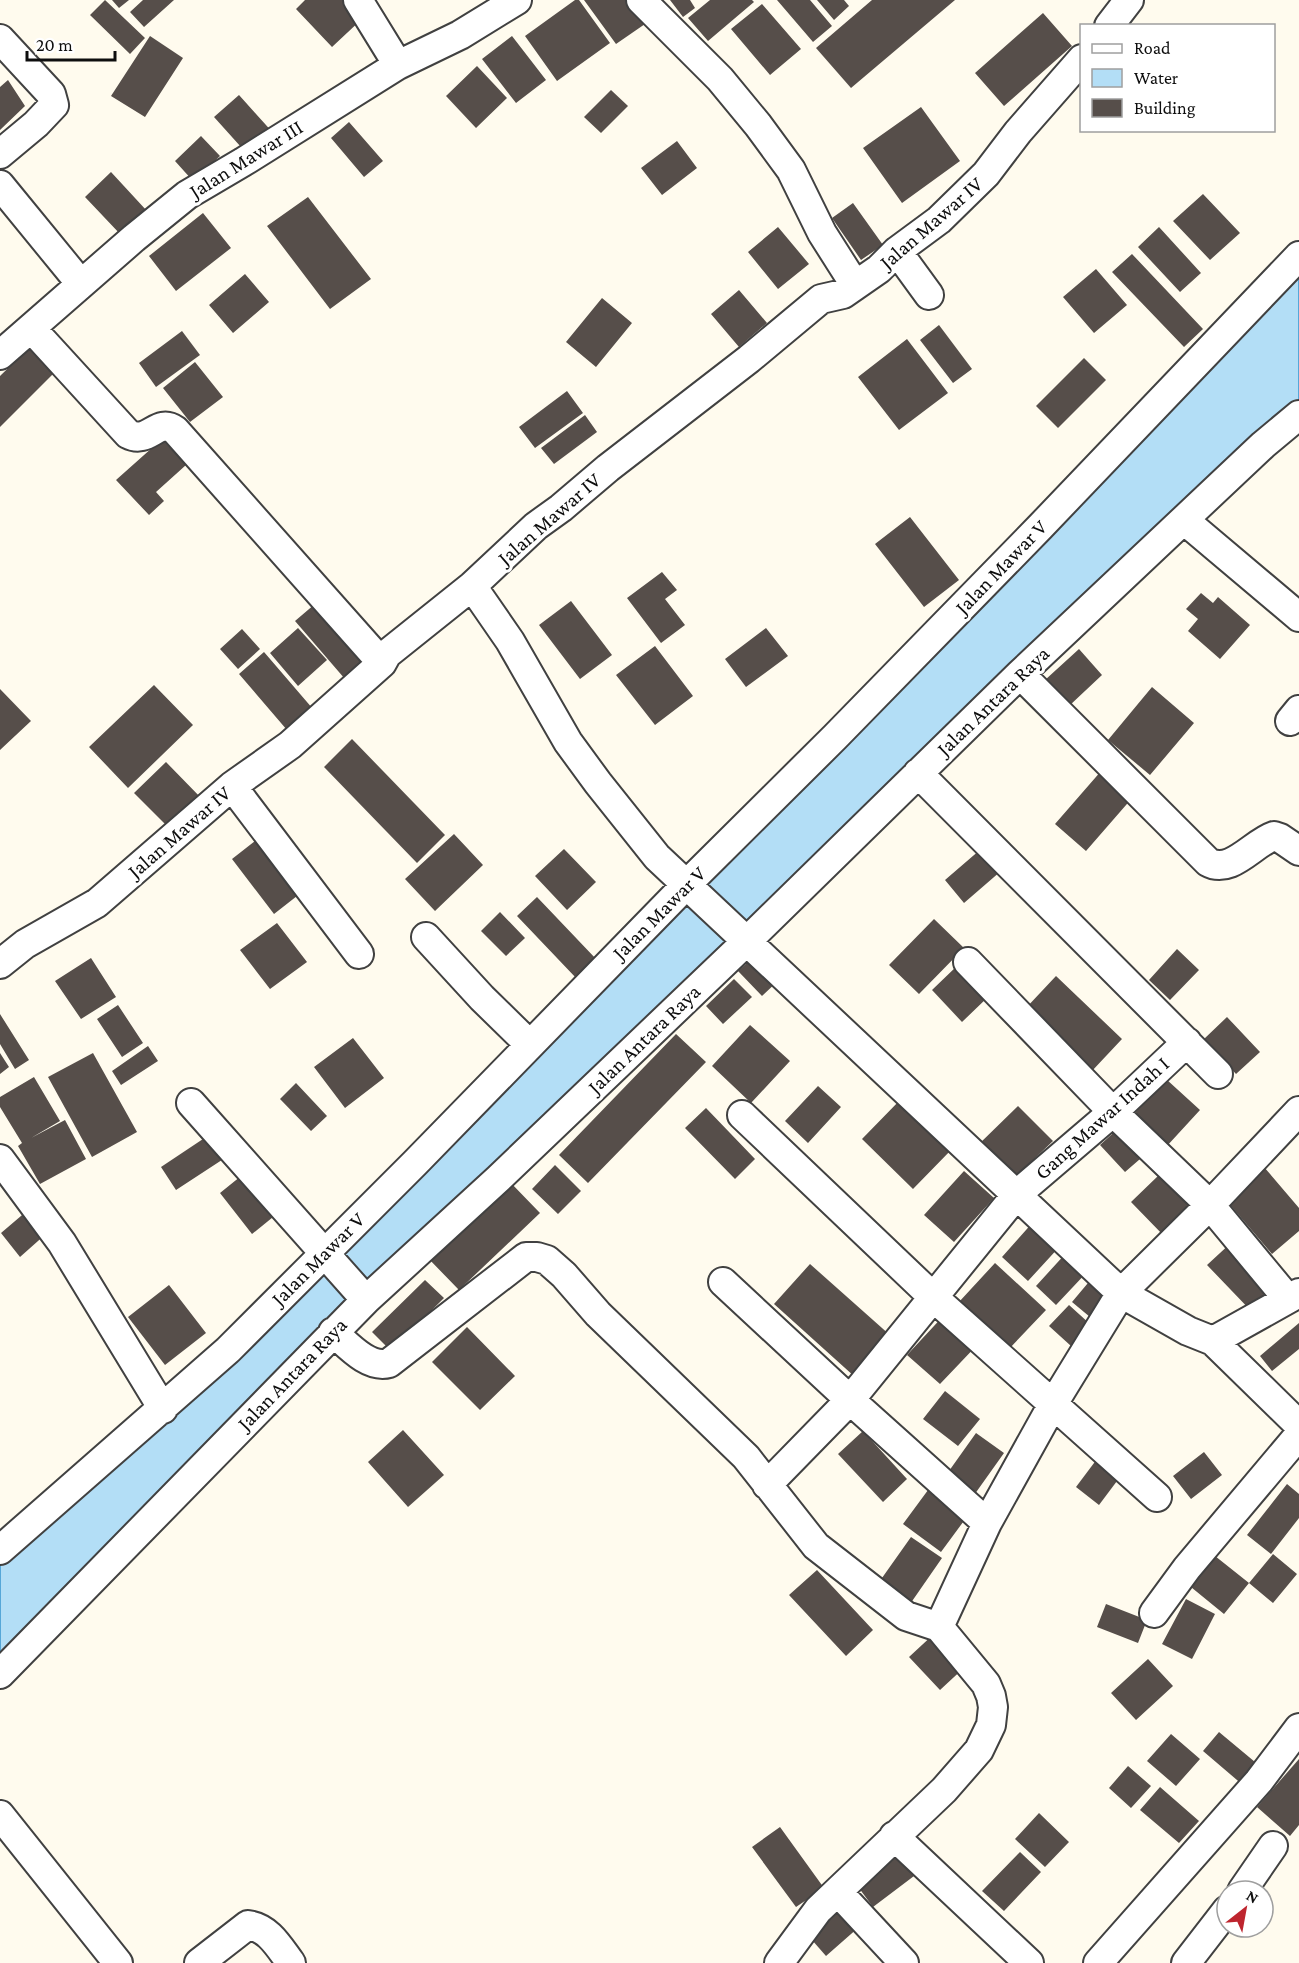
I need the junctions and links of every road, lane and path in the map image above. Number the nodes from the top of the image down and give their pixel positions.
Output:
1 (358, 0) edge
2 (517, 0) edge
3 (641, 0) edge
4 (1129, 0) edge
5 (1111, 24) edge
6 (0, 39) edge
7 (1080, 61) edge
8 (398, 64) junction
9 (0, 154) edge
10 (0, 185) edge
11 (897, 251) junction
12 (1299, 256) edge
13 (81, 284) junction
14 (855, 285) junction
15 (929, 295) dead end
16 (31, 328) junction
17 (0, 355) edge
18 (1299, 414) edge
19 (1184, 520) junction
20 (472, 586) junction
21 (1296, 608) edge
22 (382, 663) junction
23 (1020, 674) junction
24 (918, 773) junction
25 (232, 786) junction
26 (1299, 851) edge
27 (687, 885) junction
28 (426, 937) dead end
29 (747, 941) junction
30 (360, 954) dead end
31 (968, 962) dead end
32 (0, 964) edge
33 (1187, 1042) junction
34 (529, 1044) junction
35 (1218, 1074) dead end
36 (191, 1103) dead end
37 (1299, 1111) edge
38 (1113, 1112) junction
39 (742, 1115) dead end
40 (0, 1159) edge
41 (1017, 1194) junction
42 (1210, 1205) junction
43 (324, 1253) junction
44 (723, 1282) dead end
45 (358, 1292) junction
46 (1121, 1293) junction
47 (1293, 1295) edge
48 (933, 1297) junction
49 (333, 1332) junction
50 (1213, 1341) junction
51 (850, 1400) junction
52 (1053, 1404) junction
53 (163, 1409) junction
54 (1299, 1425) edge
55 (1299, 1435) edge
56 (767, 1485) junction
57 (1157, 1497) dead end
58 (987, 1523) junction
59 (0, 1550) edge
60 (1154, 1613) dead end
61 (939, 1628) junction
62 (0, 1674) edge
63 (1299, 1728) edge
64 (0, 1815) edge
65 (894, 1836) junction
66 (1273, 1846) dead end
67 (1250, 1879) edge
68 (838, 1892) junction
69 (1215, 1926) edge
70 (118, 1963) edge
71 (200, 1963) edge
72 (291, 1963) edge
73 (779, 1963) edge
74 (904, 1963) edge
75 (1029, 1963) edge
76 (1098, 1963) edge
77 (1186, 1963) edge

1 - 8 street
2 - 8 street, Jalan Mawar III
3 - 14 street
4 - 5 street
6 - 9 street
7 - 11 street, Jalan Mawar IV
8 - 13 street, Jalan Mawar III
10 - 13 street
11 - 14 street, Jalan Mawar IV
11 - 15 street
12 - 27 street, Jalan Mawar V
13 - 16 street, Jalan Mawar III
14 - 20 street, Jalan Mawar IV
16 - 17 street, Jalan Mawar III
16 - 22 street
18 - 19 street, Jalan Antara Raya
19 - 21 street
19 - 23 street, Jalan Antara Raya
20 - 22 street, Jalan Mawar IV
20 - 27 street
22 - 25 street, Jalan Mawar IV
23 - 24 street, Jalan Antara Raya
23 - 26 street
24 - 29 street, Jalan Antara Raya
24 - 33 street
25 - 30 street
25 - 32 street, Jalan Mawar IV
27 - 29 street
27 - 34 street, Jalan Mawar V
28 - 34 street
29 - 41 street
29 - 45 street, Jalan Antara Raya
31 - 38 street
33 - 35 street
33 - 38 street, Gang Mawar Indah I
34 - 43 street, Jalan Mawar V
36 - 43 street
37 - 42 street
38 - 41 street, Gang Mawar Indah I
38 - 42 street
39 - 48 street
40 - 53 street
41 - 46 street
41 - 48 street, Gang Mawar Indah I
42 - 46 street
42 - 47 street
43 - 45 street
43 - 53 street, Jalan Mawar V
44 - 51 street
45 - 49 street, Jalan Antara Raya
46 - 50 street
46 - 52 street
47 - 50 street
48 - 51 street, Gang Mawar Indah I
48 - 52 street
49 - 56 street
49 - 62 street, Jalan Antara Raya
50 - 54 street
51 - 56 street, Gang Mawar Indah I
51 - 58 street
52 - 57 street
52 - 58 street
53 - 59 street, Jalan Mawar V
55 - 60 street
56 - 61 street
58 - 61 street
61 - 65 street
63 - 76 street
64 - 70 street
65 - 68 street
65 - 75 street
66 - 67 street
68 - 73 street
68 - 74 street
69 - 77 street
71 - 72 street

